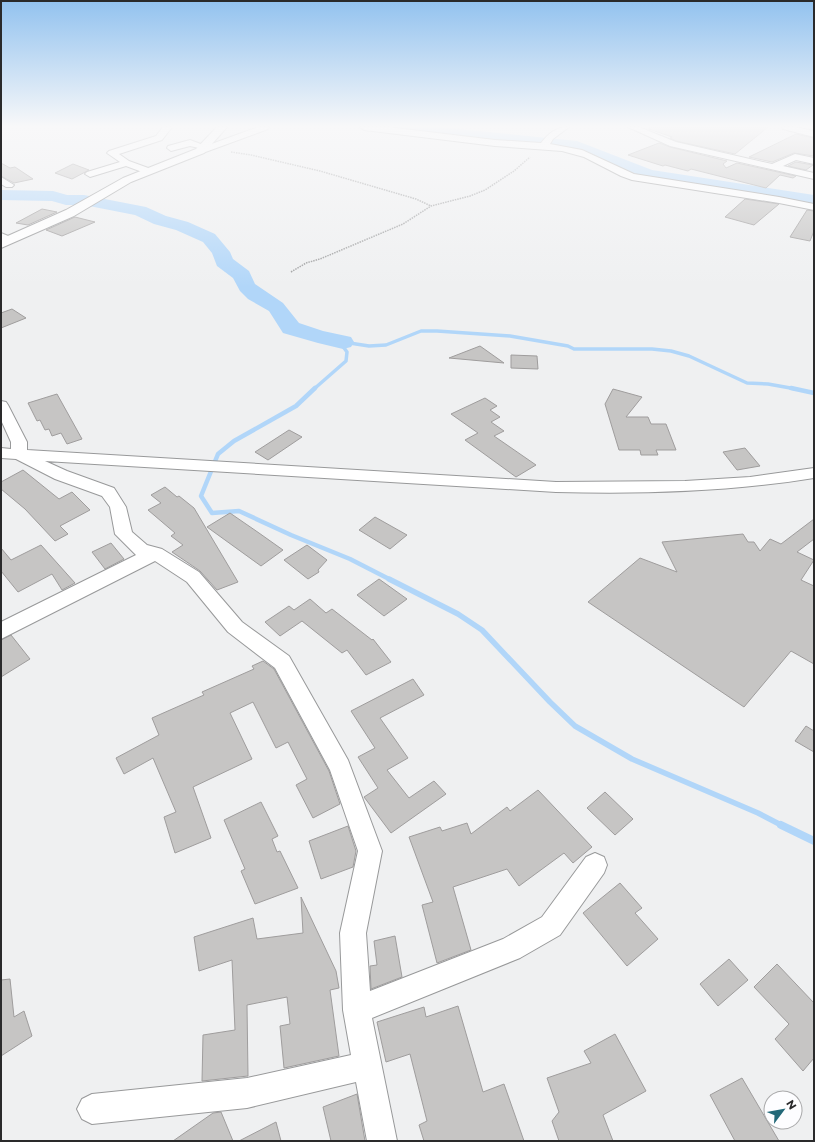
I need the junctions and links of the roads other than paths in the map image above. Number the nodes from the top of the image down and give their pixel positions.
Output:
1 (126, 180) edge
2 (653, 180) edge
3 (814, 207) edge
4 (4, 240) edge
5 (1, 406) edge
6 (1, 453) edge
7 (19, 454) junction
8 (814, 473) edge
9 (156, 553) junction
10 (1, 631) edge
11 (595, 865) dead end
12 (357, 1010) junction
13 (368, 1065) junction
14 (92, 1109) dead end
15 (382, 1141) edge

1 - 4 main road
2 - 3 street
5 - 7 street
6 - 7 street
7 - 8 street
7 - 9 street
9 - 10 street
9 - 12 street
11 - 12 street
12 - 13 street
13 - 14 street
13 - 15 street

